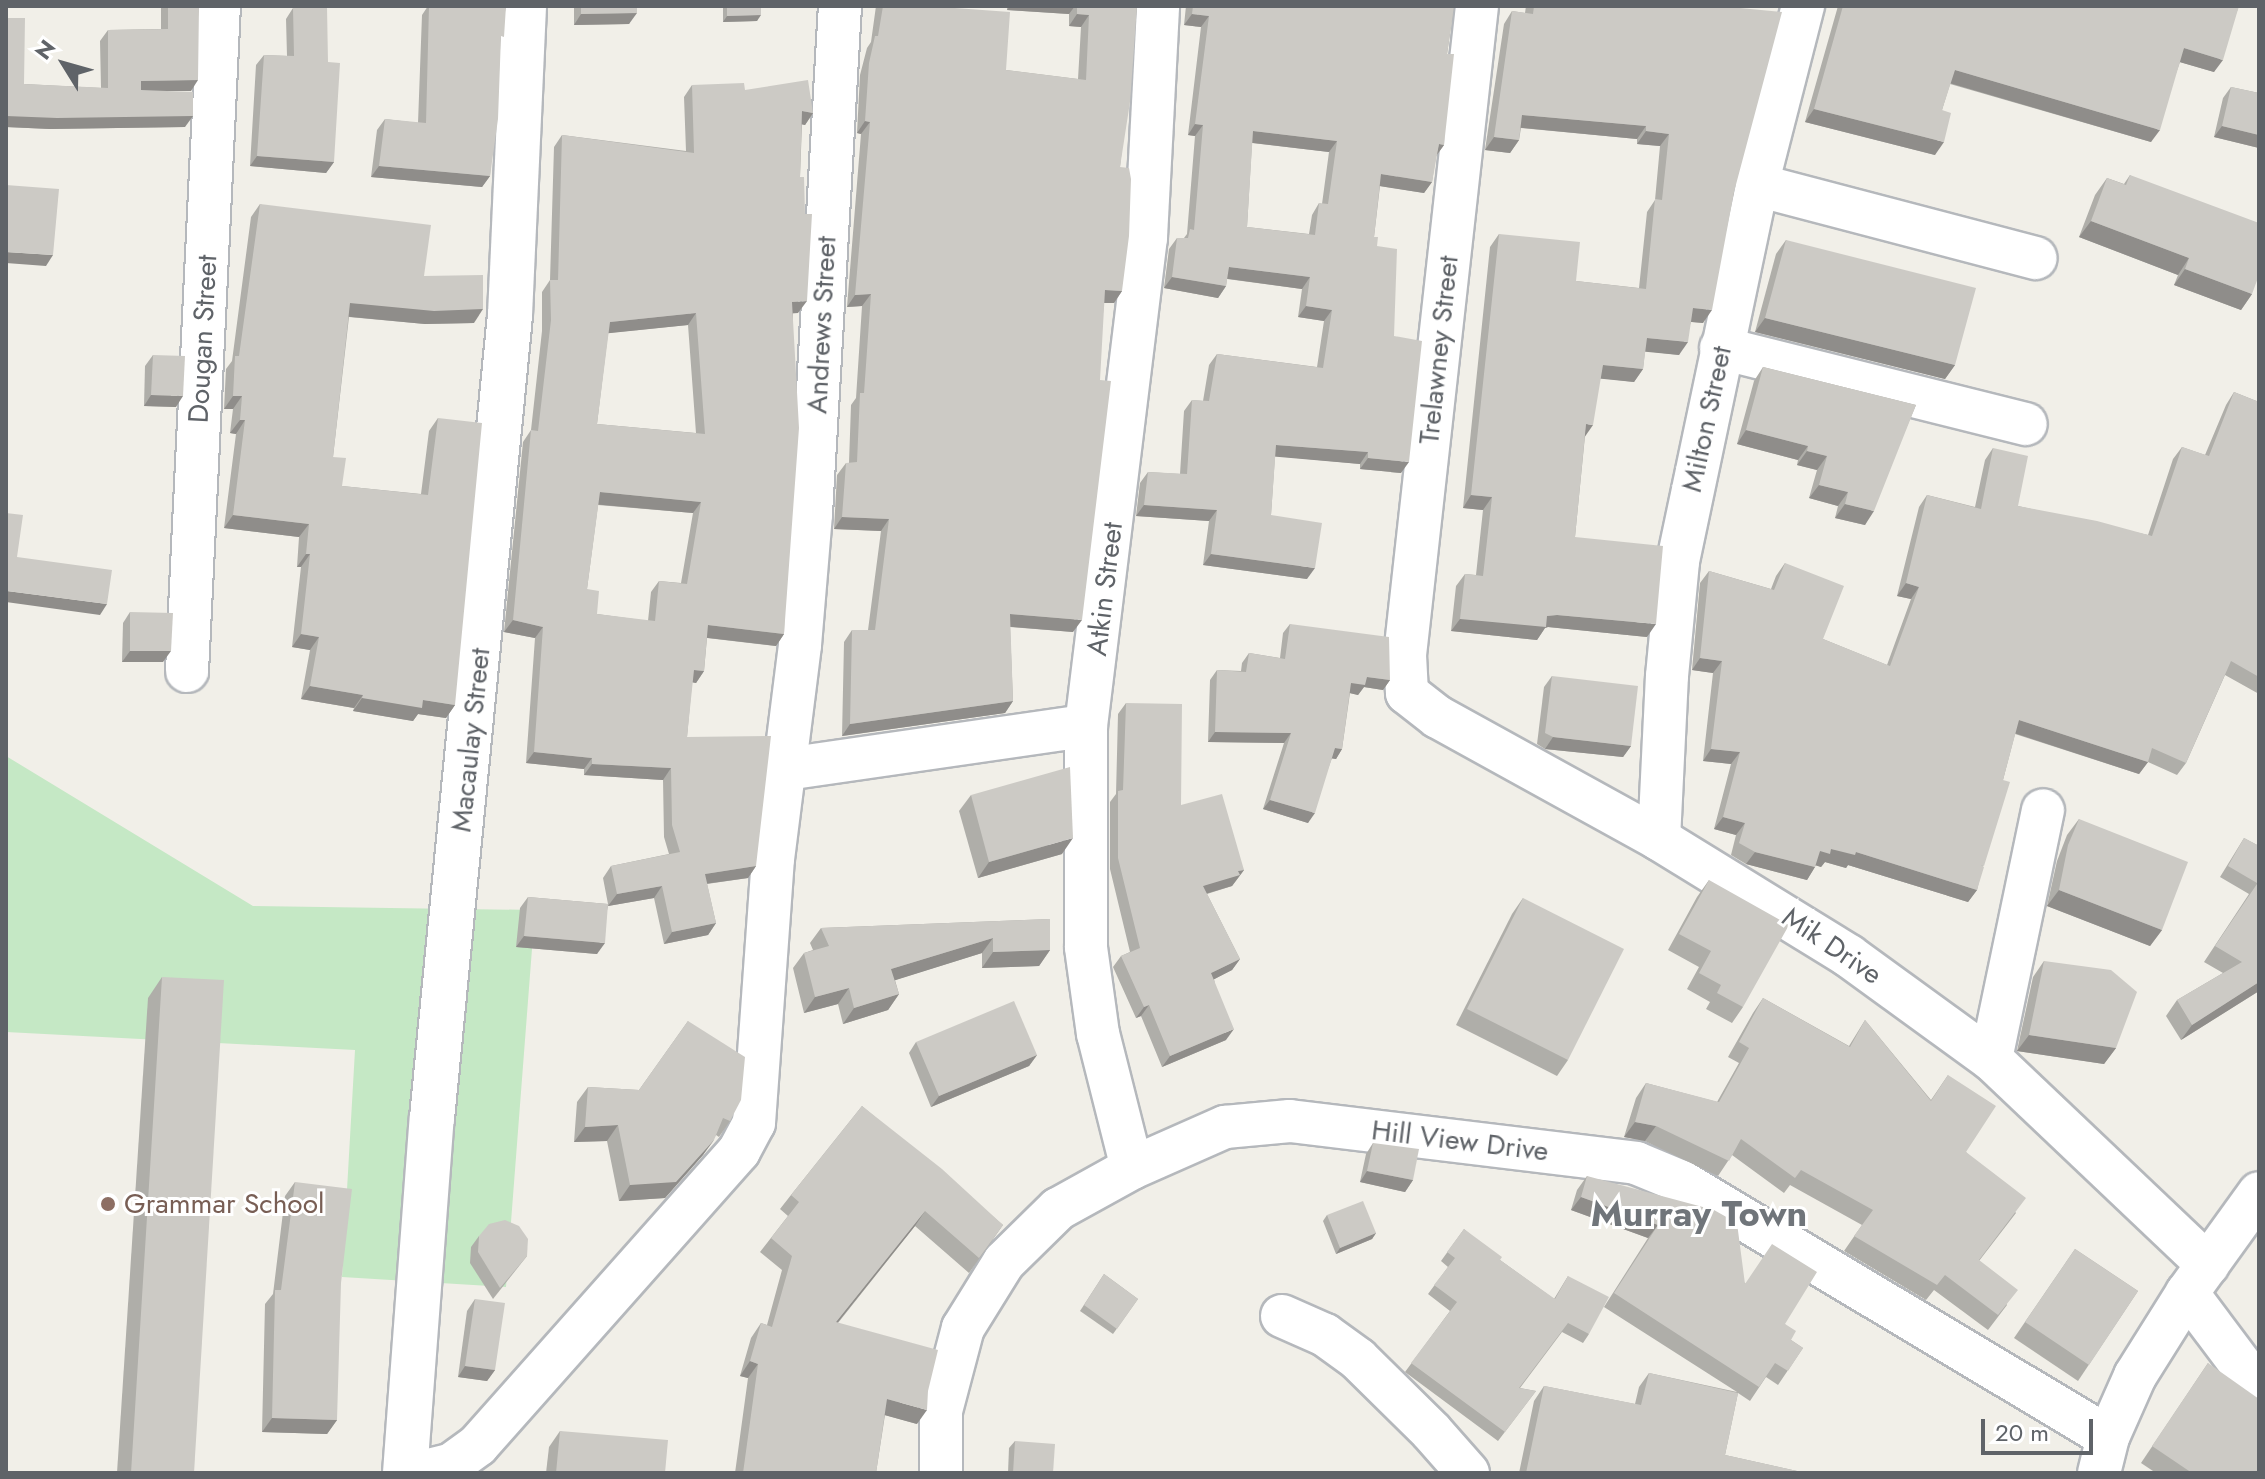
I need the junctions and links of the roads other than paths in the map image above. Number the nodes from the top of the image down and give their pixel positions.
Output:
1 (219, 6) edge
2 (524, 6) edge
3 (840, 6) edge
4 (1158, 6) edge
5 (1477, 6) edge
6 (1803, 6) edge
7 (1757, 185) junction
8 (2036, 258) dead end
9 (1721, 348) junction
10 (2026, 424) dead end
11 (187, 671) dead end
12 (1407, 693) joint
13 (1086, 726) junction
14 (786, 769) junction
15 (2043, 810) dead end
16 (1659, 839) junction
17 (1991, 1059) junction
18 (1132, 1168) junction
19 (2259, 1193) edge
20 (2198, 1279) junction
21 (1282, 1316) dead end
22 (2259, 1389) edge
23 (2103, 1455) edge
24 (405, 1473) edge
25 (417, 1473) edge
26 (941, 1473) edge
27 (1468, 1473) edge

1 - 11 street, Dougan Street
2 - 24 street, Macaulay Street
3 - 14 street, Andrews Street
4 - 13 street, Atkin Street
5 - 12 street, Trelawney Street
6 - 7 street, Milton Street
7 - 8 street
7 - 9 street, Milton Street
9 - 10 street
9 - 16 street, Milton Street
12 - 16 street, Mik Drive
13 - 14 street
13 - 18 street, Atkin Street
14 - 25 street, Andrews Street
15 - 17 street
16 - 17 street, Mik Drive
17 - 20 street, Mik Drive
18 - 23 street, Hill View Drive
18 - 26 street, Hill View Drive
19 - 20 street
20 - 22 street, Mik Drive
20 - 23 street
21 - 27 street

